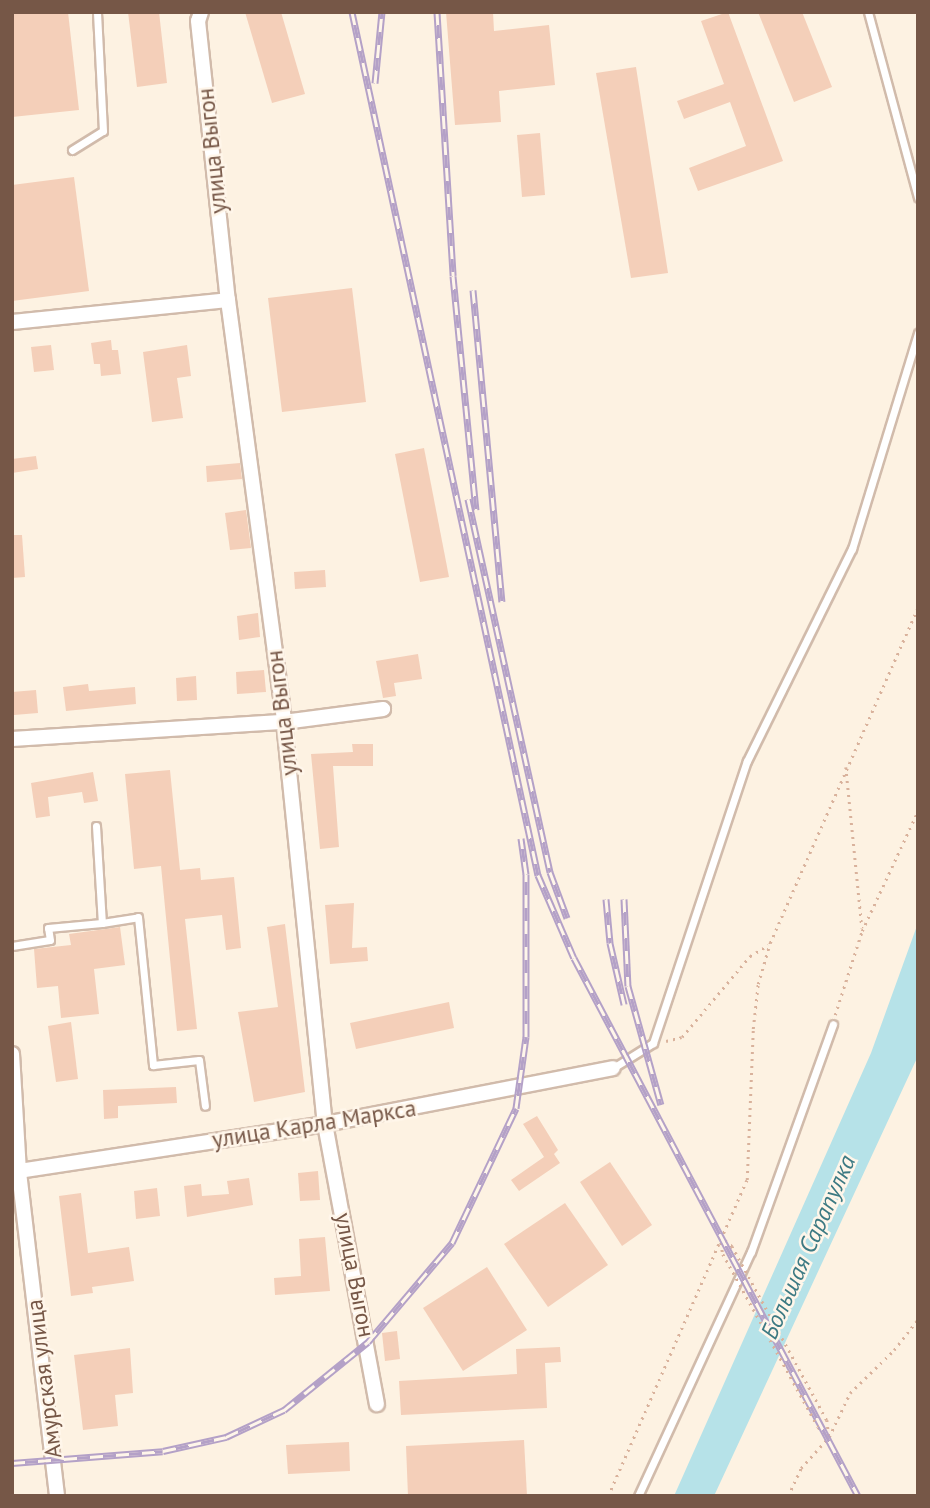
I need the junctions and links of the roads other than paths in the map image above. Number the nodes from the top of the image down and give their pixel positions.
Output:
1 (97, 12) edge
2 (868, 12) edge
3 (198, 15) edge
4 (72, 150) dead end
5 (918, 197) edge
6 (228, 300) junction
7 (12, 322) edge
8 (918, 333) edge
9 (383, 709) dead end
10 (284, 722) junction
11 (12, 739) edge
12 (96, 826) dead end
13 (102, 923) junction
14 (12, 946) edge
15 (833, 1024) road end
16 (12, 1054) edge
17 (613, 1068) joint
18 (205, 1106) dead end
19 (326, 1124) junction
20 (16, 1172) edge
21 (377, 1404) dead end
22 (57, 1496) edge
23 (638, 1496) edge

1 - 4 lane
2 - 5 lane
3 - 6 street, улица Выгон
6 - 7 street
6 - 10 street, улица Выгон
8 - 17 lane
9 - 10 street
10 - 11 street
10 - 19 street, улица Выгон
12 - 13 lane
13 - 14 lane
13 - 18 lane
15 - 23 lane
16 - 20 street, Амурская улица
17 - 19 street, улица Карла Маркса
19 - 20 street, улица Карла Маркса
19 - 21 street, улица Выгон
20 - 22 street, Амурская улица

